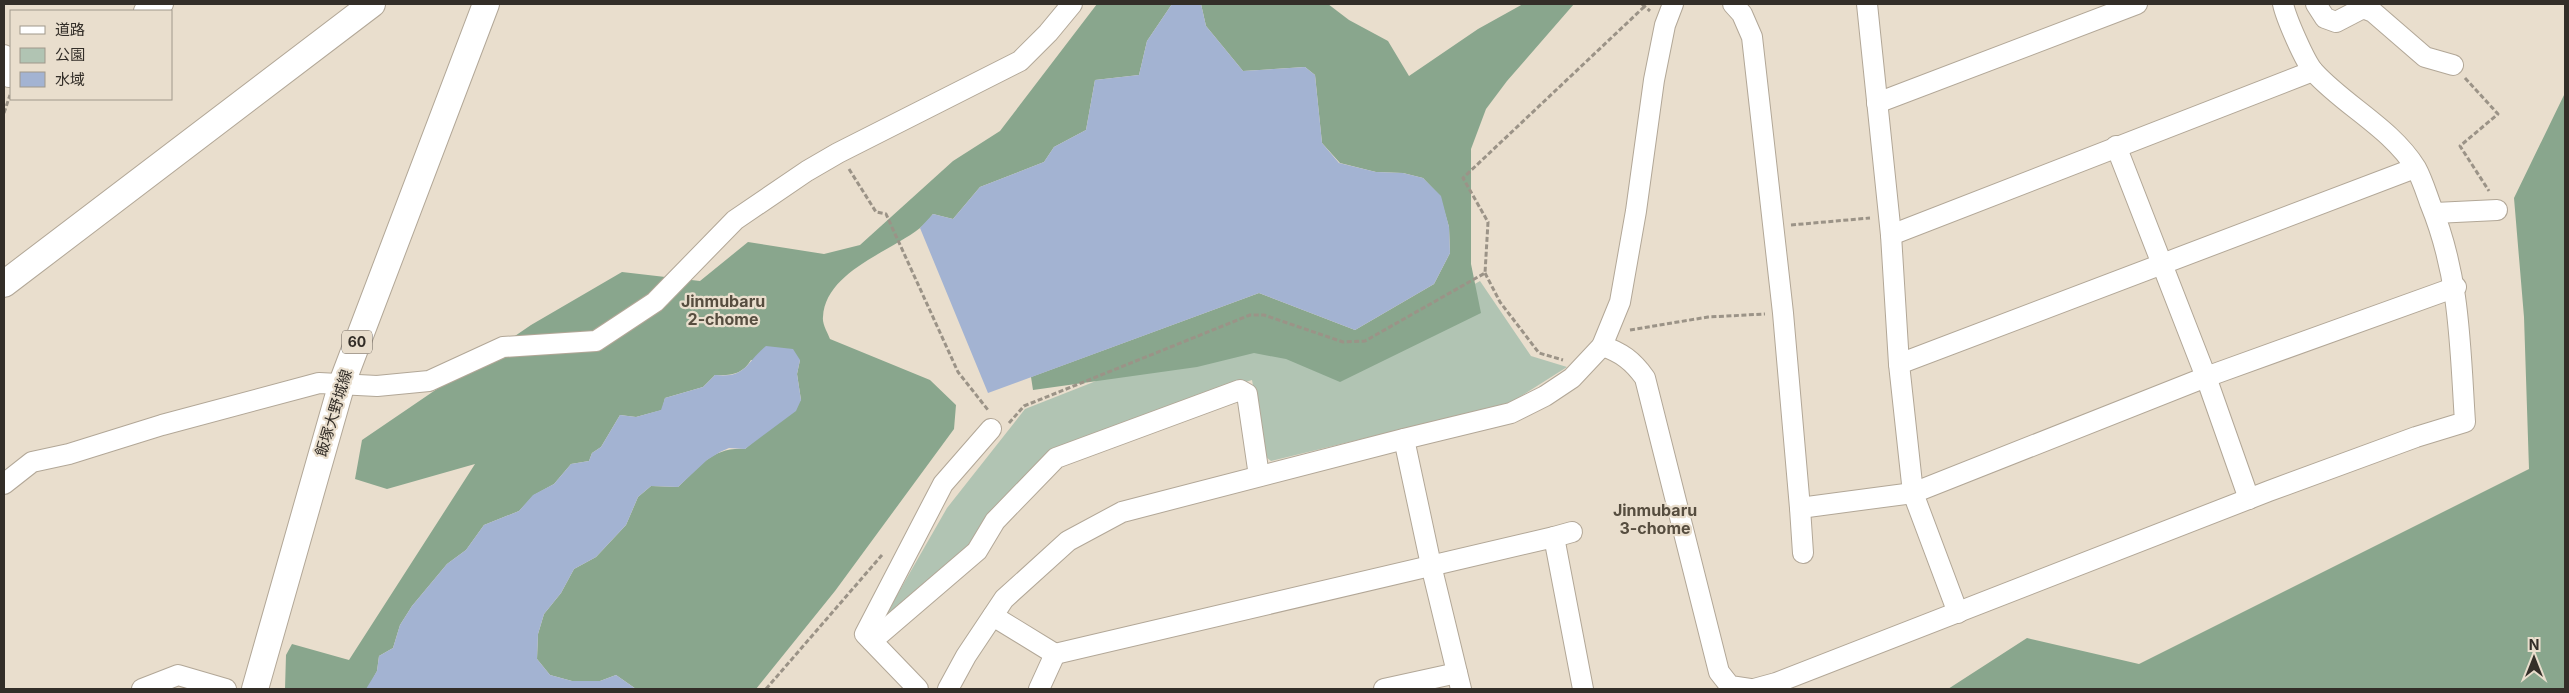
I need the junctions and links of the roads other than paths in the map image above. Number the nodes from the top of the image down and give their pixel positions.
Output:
1 (164, 4) edge
2 (372, 4) edge
3 (486, 4) edge
4 (1072, 4) edge
5 (1673, 4) edge
6 (1733, 4) edge
7 (1867, 4) edge
8 (2137, 4) edge
9 (2283, 4) edge
10 (2316, 4) edge
11 (147, 10) edge
12 (4, 55) edge
13 (2453, 65) road end
14 (2313, 71) junction
15 (9, 77) dead end
16 (1877, 103) junction
17 (2116, 146) junction
18 (2415, 168) junction
19 (2496, 210) road end
20 (2435, 213) junction
21 (1890, 226) junction
22 (2161, 264) junction
23 (4, 284) edge
24 (2456, 287) junction
25 (1605, 338) junction
26 (1900, 364) junction
27 (2206, 377) junction
28 (342, 383) junction
29 (998, 428) road end
30 (1404, 439) junction
31 (1259, 476) junction
32 (4, 484) edge
33 (1913, 493) junction
34 (2249, 499) junction
35 (1800, 508) junction
36 (1803, 553) dead end
37 (1431, 565) junction
38 (1958, 613) junction
39 (993, 616) junction
40 (872, 641) junction
41 (1055, 654) junction
42 (1459, 681) edge
43 (142, 689) edge
44 (226, 689) edge
45 (255, 689) edge
46 (918, 689) edge
47 (948, 689) edge
48 (1039, 689) edge
49 (1384, 689) edge
50 (1583, 689) edge
51 (1752, 689) edge

1 - 11 street
2 - 23 main road
3 - 28 main road, 飯塚大野城線 / 60
4 - 28 street
5 - 25 street
6 - 35 street
7 - 16 street
8 - 16 street
9 - 14 street
10 - 13 street
12 - 15 street
14 - 17 street
14 - 18 street
16 - 21 street
17 - 21 street
17 - 22 street
18 - 20 street
18 - 22 street
19 - 20 street
20 - 24 street
21 - 26 street
22 - 26 street
22 - 27 street
24 - 27 street
24 - 34 street
25 - 30 street
25 - 51 street
26 - 33 street
27 - 33 street
27 - 34 street
28 - 32 street
28 - 45 main road, 飯塚大野城線 / 60
29 - 40 street
30 - 31 street
30 - 37 street
31 - 39 street
31 - 40 street
33 - 35 street
33 - 38 street
34 - 38 street
35 - 36 street
37 - 41 street
37 - 42 street
37 - 50 street
38 - 51 street
39 - 41 street
39 - 47 street
40 - 46 street
41 - 48 street
42 - 49 street
43 - 44 street

